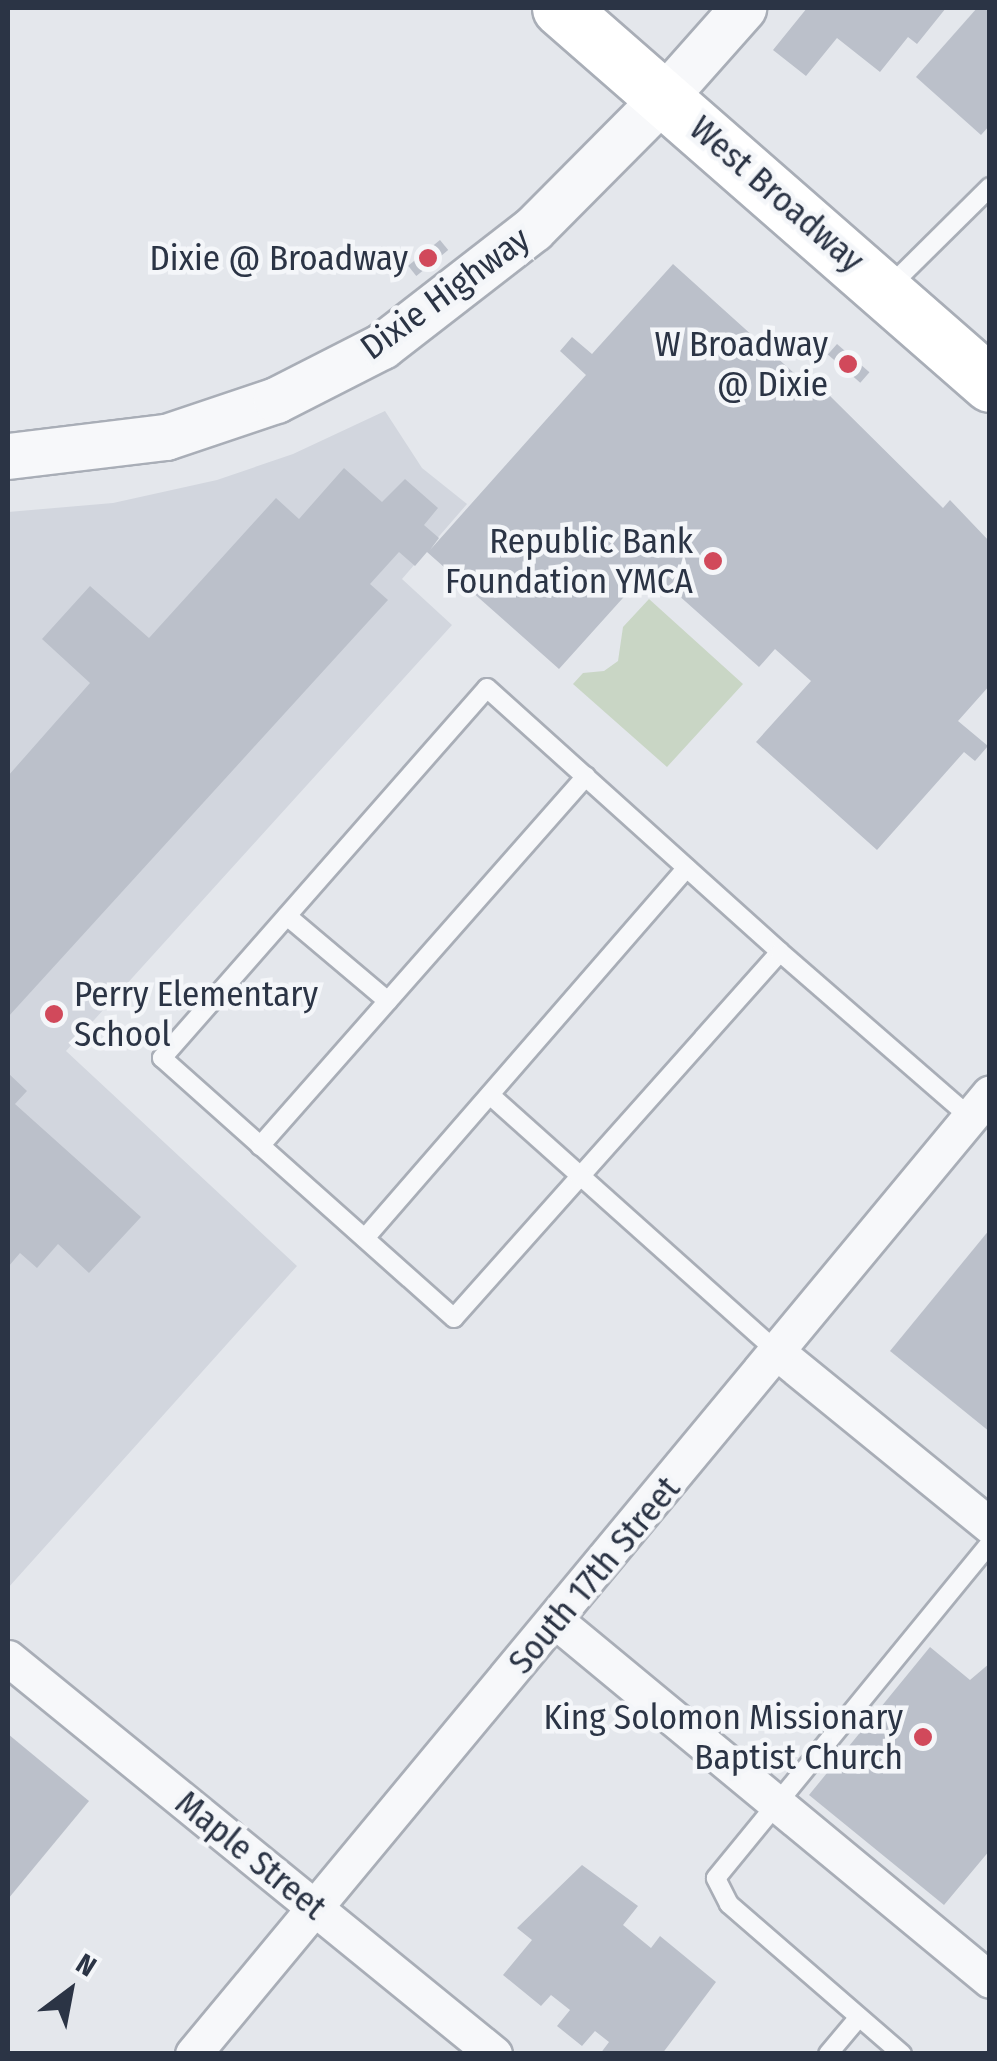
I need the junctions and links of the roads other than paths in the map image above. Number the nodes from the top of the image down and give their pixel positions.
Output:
1 (560, 8) edge
2 (743, 8) edge
3 (666, 96) junction
4 (990, 187) edge
5 (886, 290) junction
6 (990, 384) edge
7 (8, 456) edge
8 (586, 776) junction
9 (687, 868) junction
10 (287, 916) junction
11 (780, 952) junction
12 (388, 1001) junction
13 (490, 1095) junction
14 (980, 1105) edge
15 (260, 1146) junction
16 (580, 1176) junction
17 (365, 1238) junction
18 (777, 1352) junction
19 (990, 1526) edge
20 (990, 1543) edge
21 (556, 1621) junction
22 (8, 1658) edge
23 (774, 1804) junction
24 (315, 1908) junction
25 (990, 1980) edge
26 (859, 2017) junction
27 (194, 2054) edge
28 (494, 2054) edge
29 (828, 2054) edge
30 (902, 2054) edge

1 - 3 main road, West Broadway
2 - 3 street, Dixie Highway
3 - 5 main road, West Broadway
3 - 7 street, Dixie Highway
4 - 5 lane
5 - 6 main road, West Broadway
8 - 9 lane
8 - 10 lane
8 - 12 lane
9 - 11 lane
9 - 13 lane
10 - 12 lane
10 - 15 lane
11 - 14 lane
11 - 16 lane
12 - 15 lane
13 - 16 lane
13 - 17 lane
14 - 18 street, South 17th Street
15 - 17 lane
16 - 17 lane
16 - 18 lane
18 - 19 street
18 - 21 street, South 17th Street
20 - 23 lane
21 - 23 street
21 - 24 street, South 17th Street
22 - 24 street, Maple Street
23 - 25 street
23 - 26 lane
24 - 27 street, South 17th Street
24 - 28 street, Maple Street
26 - 29 lane
26 - 30 lane

